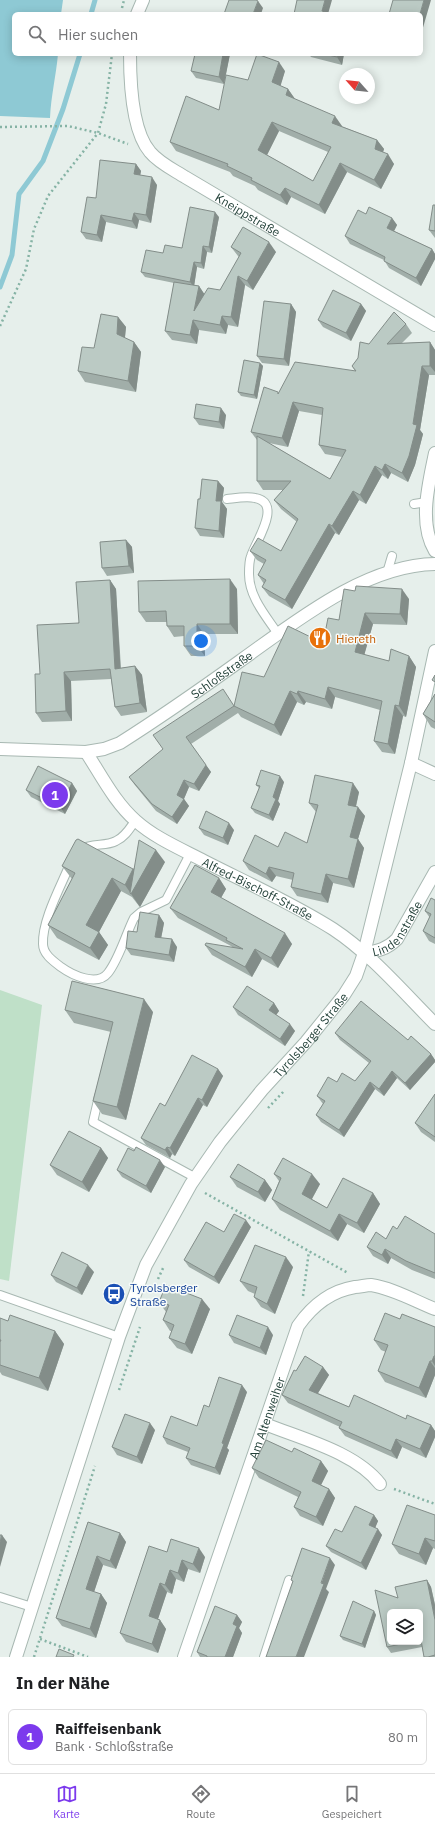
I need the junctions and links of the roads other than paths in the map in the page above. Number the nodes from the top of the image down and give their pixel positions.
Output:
1 (143, 0) edge
2 (138, 12) edge
3 (130, 56) edge
4 (435, 326) edge
5 (435, 453) edge
6 (228, 499) dead end
7 (428, 502) junction
8 (414, 504) dead end
9 (435, 551) edge
10 (392, 556) dead end
11 (435, 564) edge
12 (387, 573) junction
13 (278, 634) junction
14 (435, 651) edge
15 (0, 750) edge
16 (86, 752) junction
17 (411, 763) junction
18 (435, 774) edge
19 (135, 821) junction
20 (190, 854) junction
21 (435, 872) edge
22 (364, 954) junction
23 (435, 1024) edge
24 (100, 1091) edge
25 (196, 1178) junction
26 (0, 1295) edge
27 (435, 1309) edge
28 (118, 1337) junction
29 (265, 1424) junction
30 (380, 1484) road end
31 (289, 1580) dead end
32 (0, 1597) edge
33 (32, 1607) junction
34 (16, 1657) edge
35 (184, 1657) edge
36 (264, 1657) edge

1 - 2 street
3 - 4 street, Kneippstraße
5 - 7 street
6 - 13 lane
7 - 8 lane
7 - 9 street
10 - 12 lane
11 - 12 street, Schloßstraße
12 - 13 street, Schloßstraße
13 - 16 street, Schloßstraße
14 - 17 street, Tyrolsberger Straße
15 - 16 street, Schloßstraße
16 - 19 street, Alfred-Bischoff-Straße
17 - 18 street
17 - 22 street, Tyrolsberger Straße
19 - 20 street, Alfred-Bischoff-Straße
19 - 20 lane
20 - 22 street, Alfred-Bischoff-Straße
21 - 22 street, Lindenstraße
22 - 23 street, Alfred-Bischoff-Straße
22 - 25 street, Tyrolsberger Straße
24 - 25 lane
25 - 28 street, Tyrolsberger Straße
26 - 28 lane
27 - 29 street, Am Altenweiher
28 - 33 street, Tyrolsberger Straße
29 - 30 street
29 - 35 street, Am Altenweiher
31 - 36 lane
32 - 33 lane
33 - 34 street, Tyrolsberger Straße

